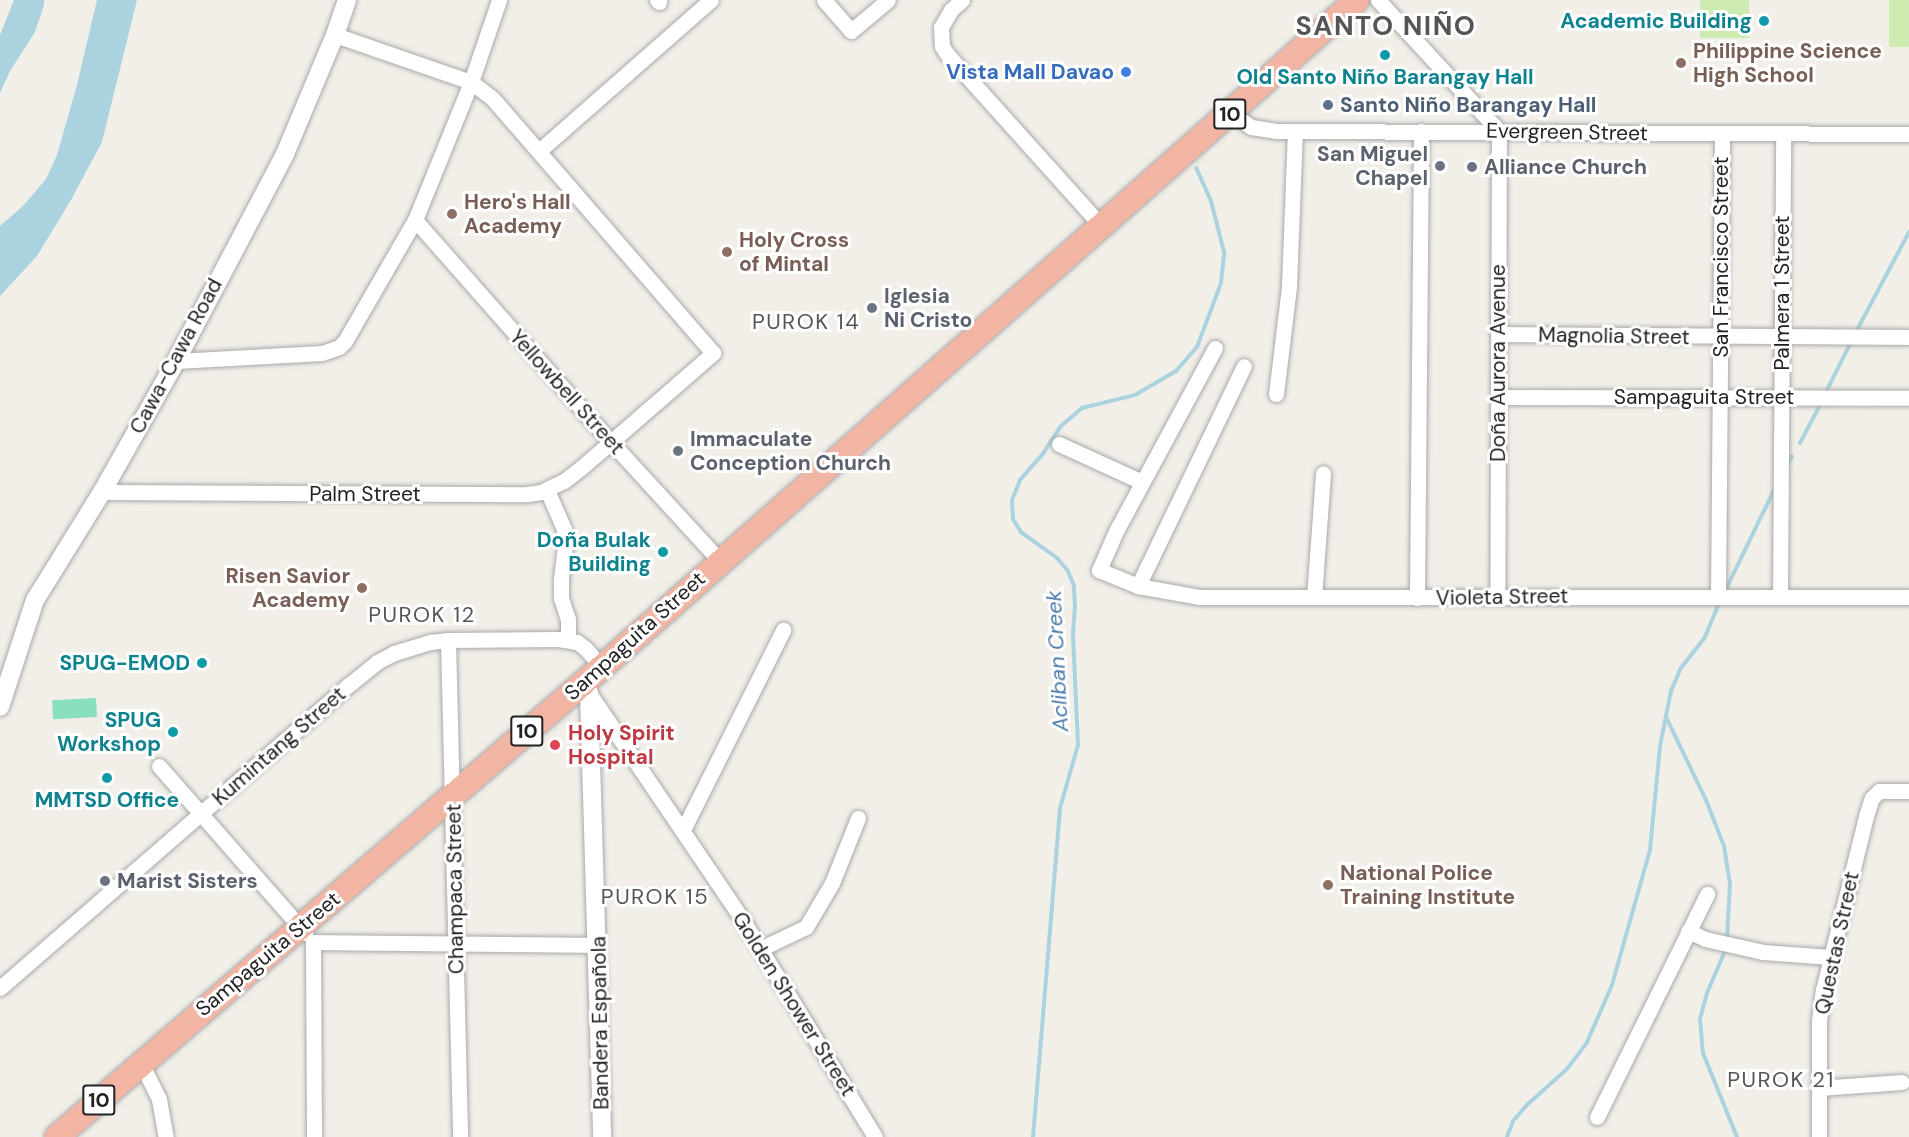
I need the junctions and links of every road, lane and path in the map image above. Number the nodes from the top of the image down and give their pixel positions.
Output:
1 (347, 0) edge
2 (500, 0) edge
3 (711, 0) edge
4 (824, 0) edge
5 (888, 0) edge
6 (962, 0) edge
7 (1357, 0) edge
8 (1378, 0) edge
9 (335, 35) junction
10 (471, 82) junction
11 (1231, 113) junction
12 (1422, 131) junction
13 (1499, 131) junction
14 (1295, 132) junction
15 (1722, 134) junction
16 (1783, 134) junction
17 (1909, 134) edge
18 (539, 151) junction
19 (415, 220) junction
20 (1102, 227) junction
21 (1498, 334) junction
22 (1781, 336) junction
23 (1720, 337) junction
24 (1909, 338) edge
25 (1215, 348) dead end
26 (176, 361) junction
27 (1244, 366) dead end
28 (1276, 394) dead end
29 (1498, 397) junction
30 (1720, 397) junction
31 (1781, 397) junction
32 (1909, 398) edge
33 (610, 441) junction
34 (1059, 444) dead end
35 (1323, 473) dead end
36 (1142, 482) junction
37 (547, 490) junction
38 (102, 492) junction
39 (720, 561) junction
40 (1138, 586) junction
41 (1497, 595) junction
42 (1718, 596) junction
43 (1780, 596) junction
44 (1314, 597) junction
45 (1909, 597) edge
46 (1417, 598) junction
47 (783, 630) dead end
48 (448, 640) junction
49 (568, 640) junction
50 (602, 667) junction
51 (586, 688) junction
52 (0, 707) edge
53 (159, 766) dead end
54 (1909, 791) edge
55 (452, 796) junction
56 (202, 814) junction
57 (858, 818) dead end
58 (683, 830) junction
59 (1707, 894) dead end
60 (1688, 931) junction
61 (307, 935) junction
62 (456, 944) junction
63 (598, 945) junction
64 (760, 948) junction
65 (1830, 957) junction
66 (0, 988) edge
67 (141, 1063) junction
68 (1902, 1082) dead end
69 (1819, 1088) junction
70 (1597, 1117) dead end
71 (57, 1137) edge
72 (166, 1137) edge
73 (314, 1137) edge
74 (460, 1137) edge
75 (603, 1137) edge
76 (875, 1137) edge
77 (1819, 1137) edge

1 - 9 street, Cawa-Cawa Road
2 - 10 street
3 - 18 street
4 - 5 street
6 - 20 street
7 - 11 highway, 10
8 - 13 street
9 - 10 street
9 - 26 street, Cawa-Cawa Road
10 - 18 street
10 - 19 street
11 - 14 street, Evergreen Street
11 - 20 highway, 10
12 - 13 street, Evergreen Street
12 - 14 street, Evergreen Street
12 - 46 street
13 - 15 street, Evergreen Street
13 - 21 street, Doña Aurora Avenue
14 - 28 street
15 - 16 street, Evergreen Street
15 - 23 street, San Francisco Street
16 - 17 street, Evergreen Street
16 - 22 street, Palmera 1 Street
18 - 33 street, Palm Street
19 - 26 street
19 - 33 street, Yellowbell Street
20 - 39 highway, Sampaguita Street / 10
21 - 23 street, Magnolia Street
21 - 29 street, Doña Aurora Avenue
22 - 23 street, Magnolia Street
22 - 24 street, Magnolia Street
22 - 31 street, Palmera 1 Street
23 - 30 street, San Francisco Street
25 - 36 street
26 - 38 street, Cawa-Cawa Road
27 - 40 street
29 - 30 street, Sampaguita Street
29 - 41 street, Doña Aurora Avenue
30 - 31 street, Sampaguita Street
30 - 42 street, San Francisco Street
31 - 32 street, Sampaguita Street
31 - 43 street, Palmera 1 Street
33 - 37 street, Palm Street
33 - 39 street, Yellowbell Street
34 - 36 street
35 - 44 street
36 - 40 street, Violeta Street
37 - 38 street, Palm Street
37 - 49 street
38 - 52 street, Cawa-Cawa Road
39 - 50 highway, Sampaguita Street / 10
40 - 44 street, Violeta Street
41 - 42 street, Violeta Street
41 - 46 street, Violeta Street
42 - 43 street, Violeta Street
43 - 45 street, Violeta Street
44 - 46 street, Violeta Street
47 - 58 street
48 - 49 street, Kumintang Street
48 - 55 street, Champaca Street
48 - 56 street, Kumintang Street
49 - 50 street
50 - 51 highway, Sampaguita Street / 10
51 - 55 highway, Sampaguita Street / 10
51 - 58 street, Golden Shower Street
51 - 63 street, Bandera Española
53 - 56 street
54 - 65 street, Questas Street
55 - 61 highway, Sampaguita Street / 10
55 - 62 street, Champaca Street
56 - 61 street
56 - 66 street, Kumintang Street
57 - 64 street
58 - 64 street, Golden Shower Street
59 - 60 street
60 - 65 street
60 - 70 street
61 - 62 street
61 - 67 highway, Sampaguita Street / 10
61 - 73 street
62 - 63 street
62 - 74 street, Champaca Street
63 - 75 street, Bandera Española
64 - 76 street, Golden Shower Street
65 - 69 street, Questas Street
67 - 71 highway, Sampaguita Street / 10
67 - 72 street
68 - 69 street
69 - 77 street, Questas Street

